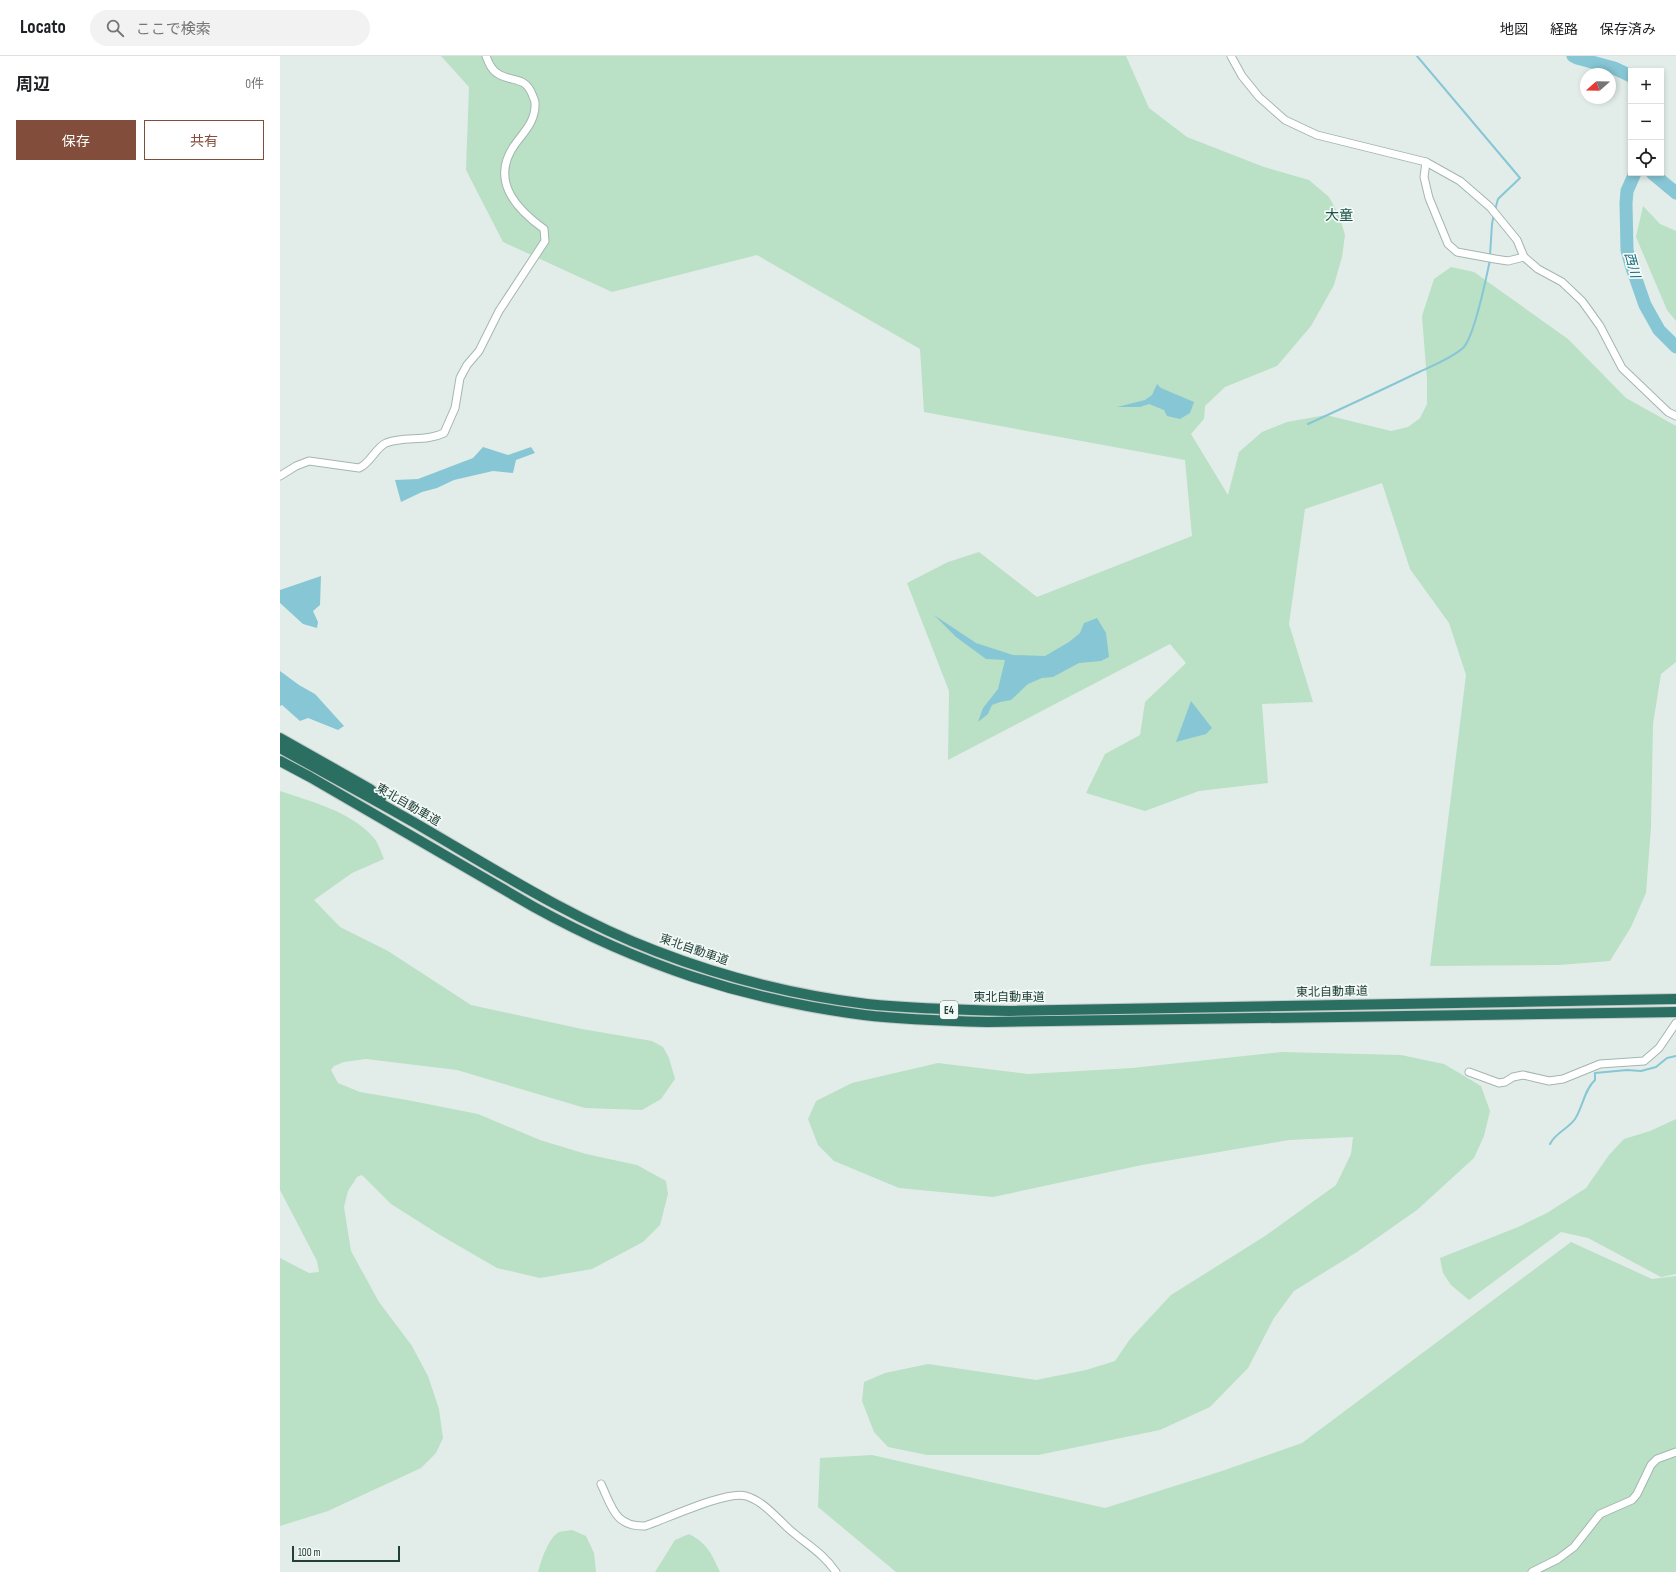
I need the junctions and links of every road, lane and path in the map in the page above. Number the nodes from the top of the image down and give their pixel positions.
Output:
1 (486, 56) edge
2 (1231, 56) edge
3 (1426, 162) junction
4 (1524, 257) junction
5 (1676, 416) edge
6 (280, 476) edge
7 (280, 738) edge
8 (280, 748) edge
9 (280, 762) edge
10 (415, 823) junction
11 (1676, 999) edge
12 (1676, 1012) edge
13 (1676, 1023) edge
14 (1469, 1072) dead end
15 (1676, 1452) edge
16 (601, 1484) dead end
17 (836, 1572) edge
18 (1532, 1572) edge

1 - 6 street
2 - 3 street
3 - 4 street
3 - 4 street
4 - 5 street
7 - 10 highway
8 - 10 highway, 東北自動車道 / E4
9 - 12 highway, 東北自動車道 / E4
10 - 11 highway, 東北自動車道 / E4
13 - 14 street
15 - 18 street
16 - 17 street

